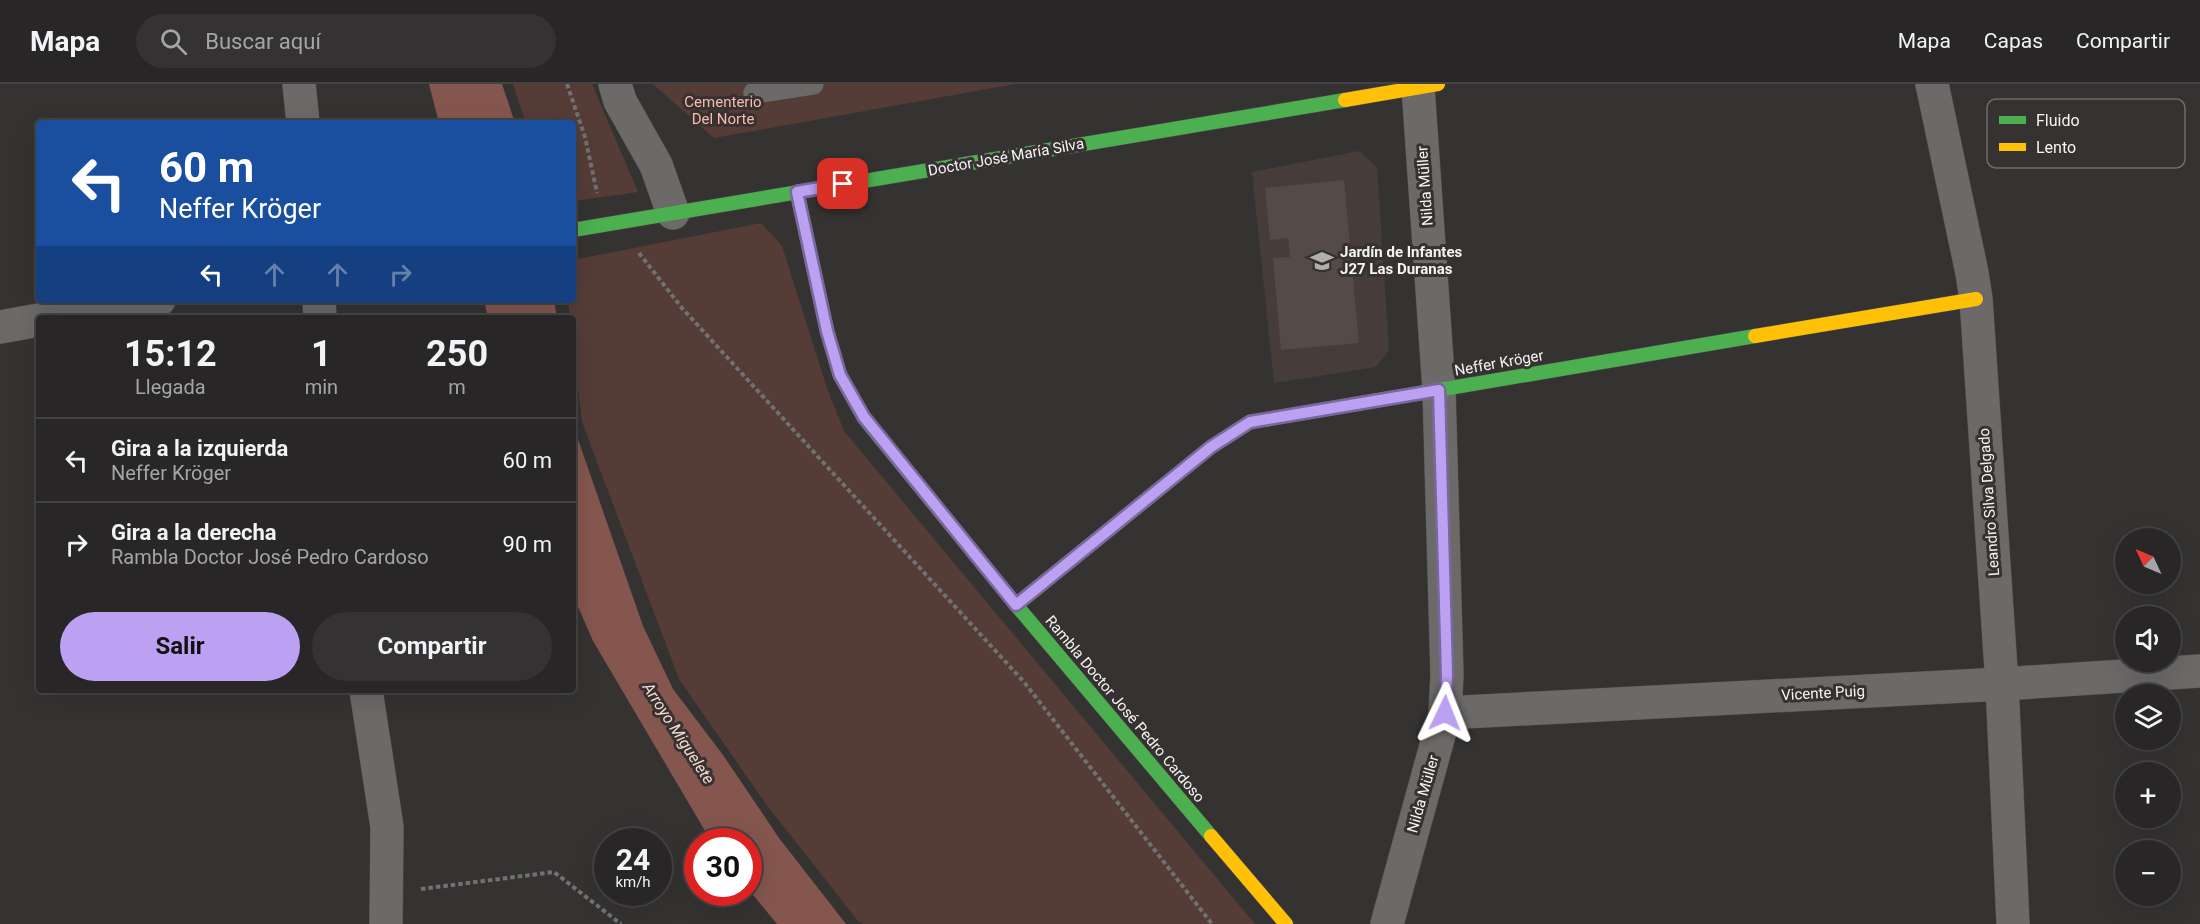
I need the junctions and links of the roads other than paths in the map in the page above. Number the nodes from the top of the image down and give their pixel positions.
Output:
1 (299, 84) edge
2 (615, 84) edge
3 (813, 84) edge
4 (1932, 84) edge
5 (1428, 86) edge
6 (754, 93) dead end
7 (303, 120) edge
8 (797, 192) junction
9 (673, 213) junction
10 (576, 230) edge
11 (1976, 299) junction
12 (141, 303) edge
13 (70, 315) edge
14 (36, 321) edge
15 (0, 327) edge
16 (1439, 390) junction
17 (1016, 605) junction
18 (2200, 671) edge
19 (2002, 684) junction
20 (366, 693) edge
21 (1445, 713) junction
22 (387, 908) edge
23 (1286, 924) edge
24 (1387, 924) edge
25 (2013, 924) edge

1 - 7 street
2 - 9 street
3 - 6 lane
4 - 11 street, Leandro Silva Delgado
5 - 8 street, Doctor José María Silva
5 - 16 street, Nilda Müller
8 - 9 street, Doctor José María Silva
8 - 17 street, Rambla Doctor José Pedro Cardoso
9 - 10 street, Doctor José María Silva
11 - 16 street, Neffer Kröger
11 - 19 street, Leandro Silva Delgado
12 - 13 street
14 - 15 street
16 - 17 street, Neffer Kröger
16 - 21 street, Nilda Müller
17 - 23 street, Rambla Doctor José Pedro Cardoso
18 - 19 street, Vicente Puig
19 - 21 street, Vicente Puig
19 - 25 street, Leandro Silva Delgado
20 - 22 street
21 - 24 street, Nilda Müller

